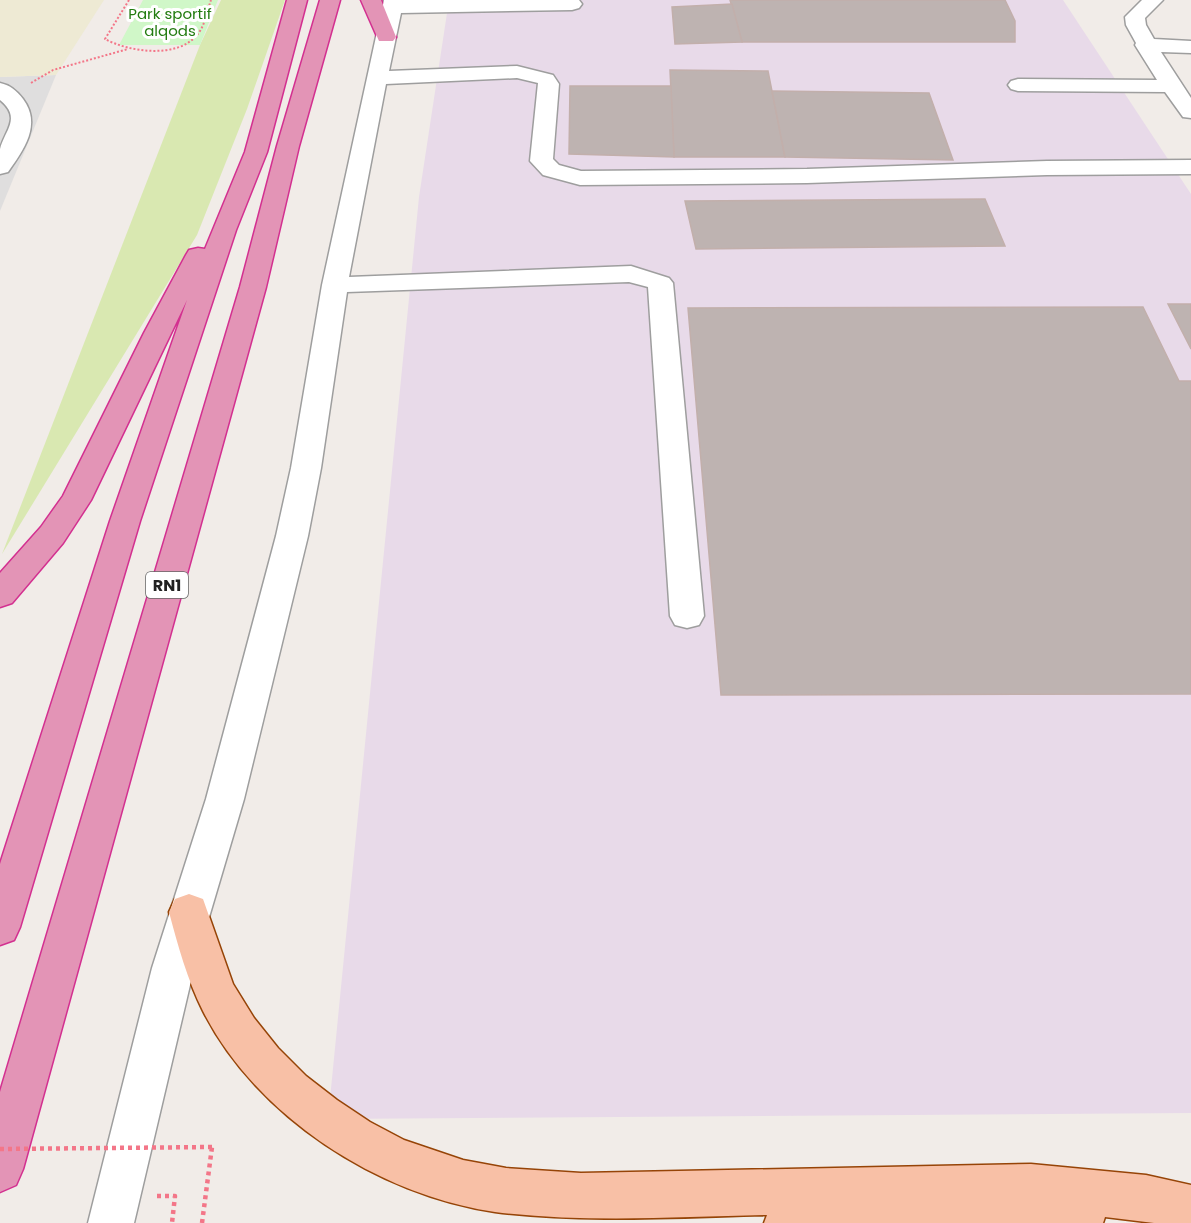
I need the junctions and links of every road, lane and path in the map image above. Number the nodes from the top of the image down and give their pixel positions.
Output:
1 (129, 0) edge
2 (211, 0) edge
3 (297, 0) edge
4 (330, 0) edge
5 (1154, 0) edge
6 (572, 4) dead end
7 (386, 11) edge
8 (1146, 45) junction
9 (1191, 47) edge
10 (129, 49) junction
11 (377, 78) junction
12 (1018, 85) dead end
13 (1171, 86) junction
14 (5, 93) edge
15 (1191, 112) edge
16 (256, 152) junction
17 (0, 167) edge
18 (1191, 167) edge
19 (335, 285) junction
20 (0, 595) edge
21 (687, 616) dead end
22 (189, 912) junction
23 (0, 914) edge
24 (0, 926) edge
25 (0, 1149) edge
26 (0, 1168) edge
27 (175, 1196) dead end
28 (1191, 1208) edge
29 (1191, 1215) edge
30 (111, 1223) edge
31 (171, 1223) edge
32 (202, 1223) edge
33 (787, 1223) edge

1 - 10 path
2 - 10 path
3 - 16 highway
4 - 26 highway, RN1
5 - 8 street
6 - 7 street
7 - 11 street
8 - 9 street
8 - 13 street
10 - 14 path
11 - 18 street
11 - 19 street
12 - 13 street
13 - 15 street
14 - 17 street
16 - 20 highway
16 - 24 highway
19 - 21 street
19 - 22 street
22 - 28 main road
22 - 30 street
23 - 24 highway
25 - 32 path, bridge
27 - 31 path
29 - 33 main road

